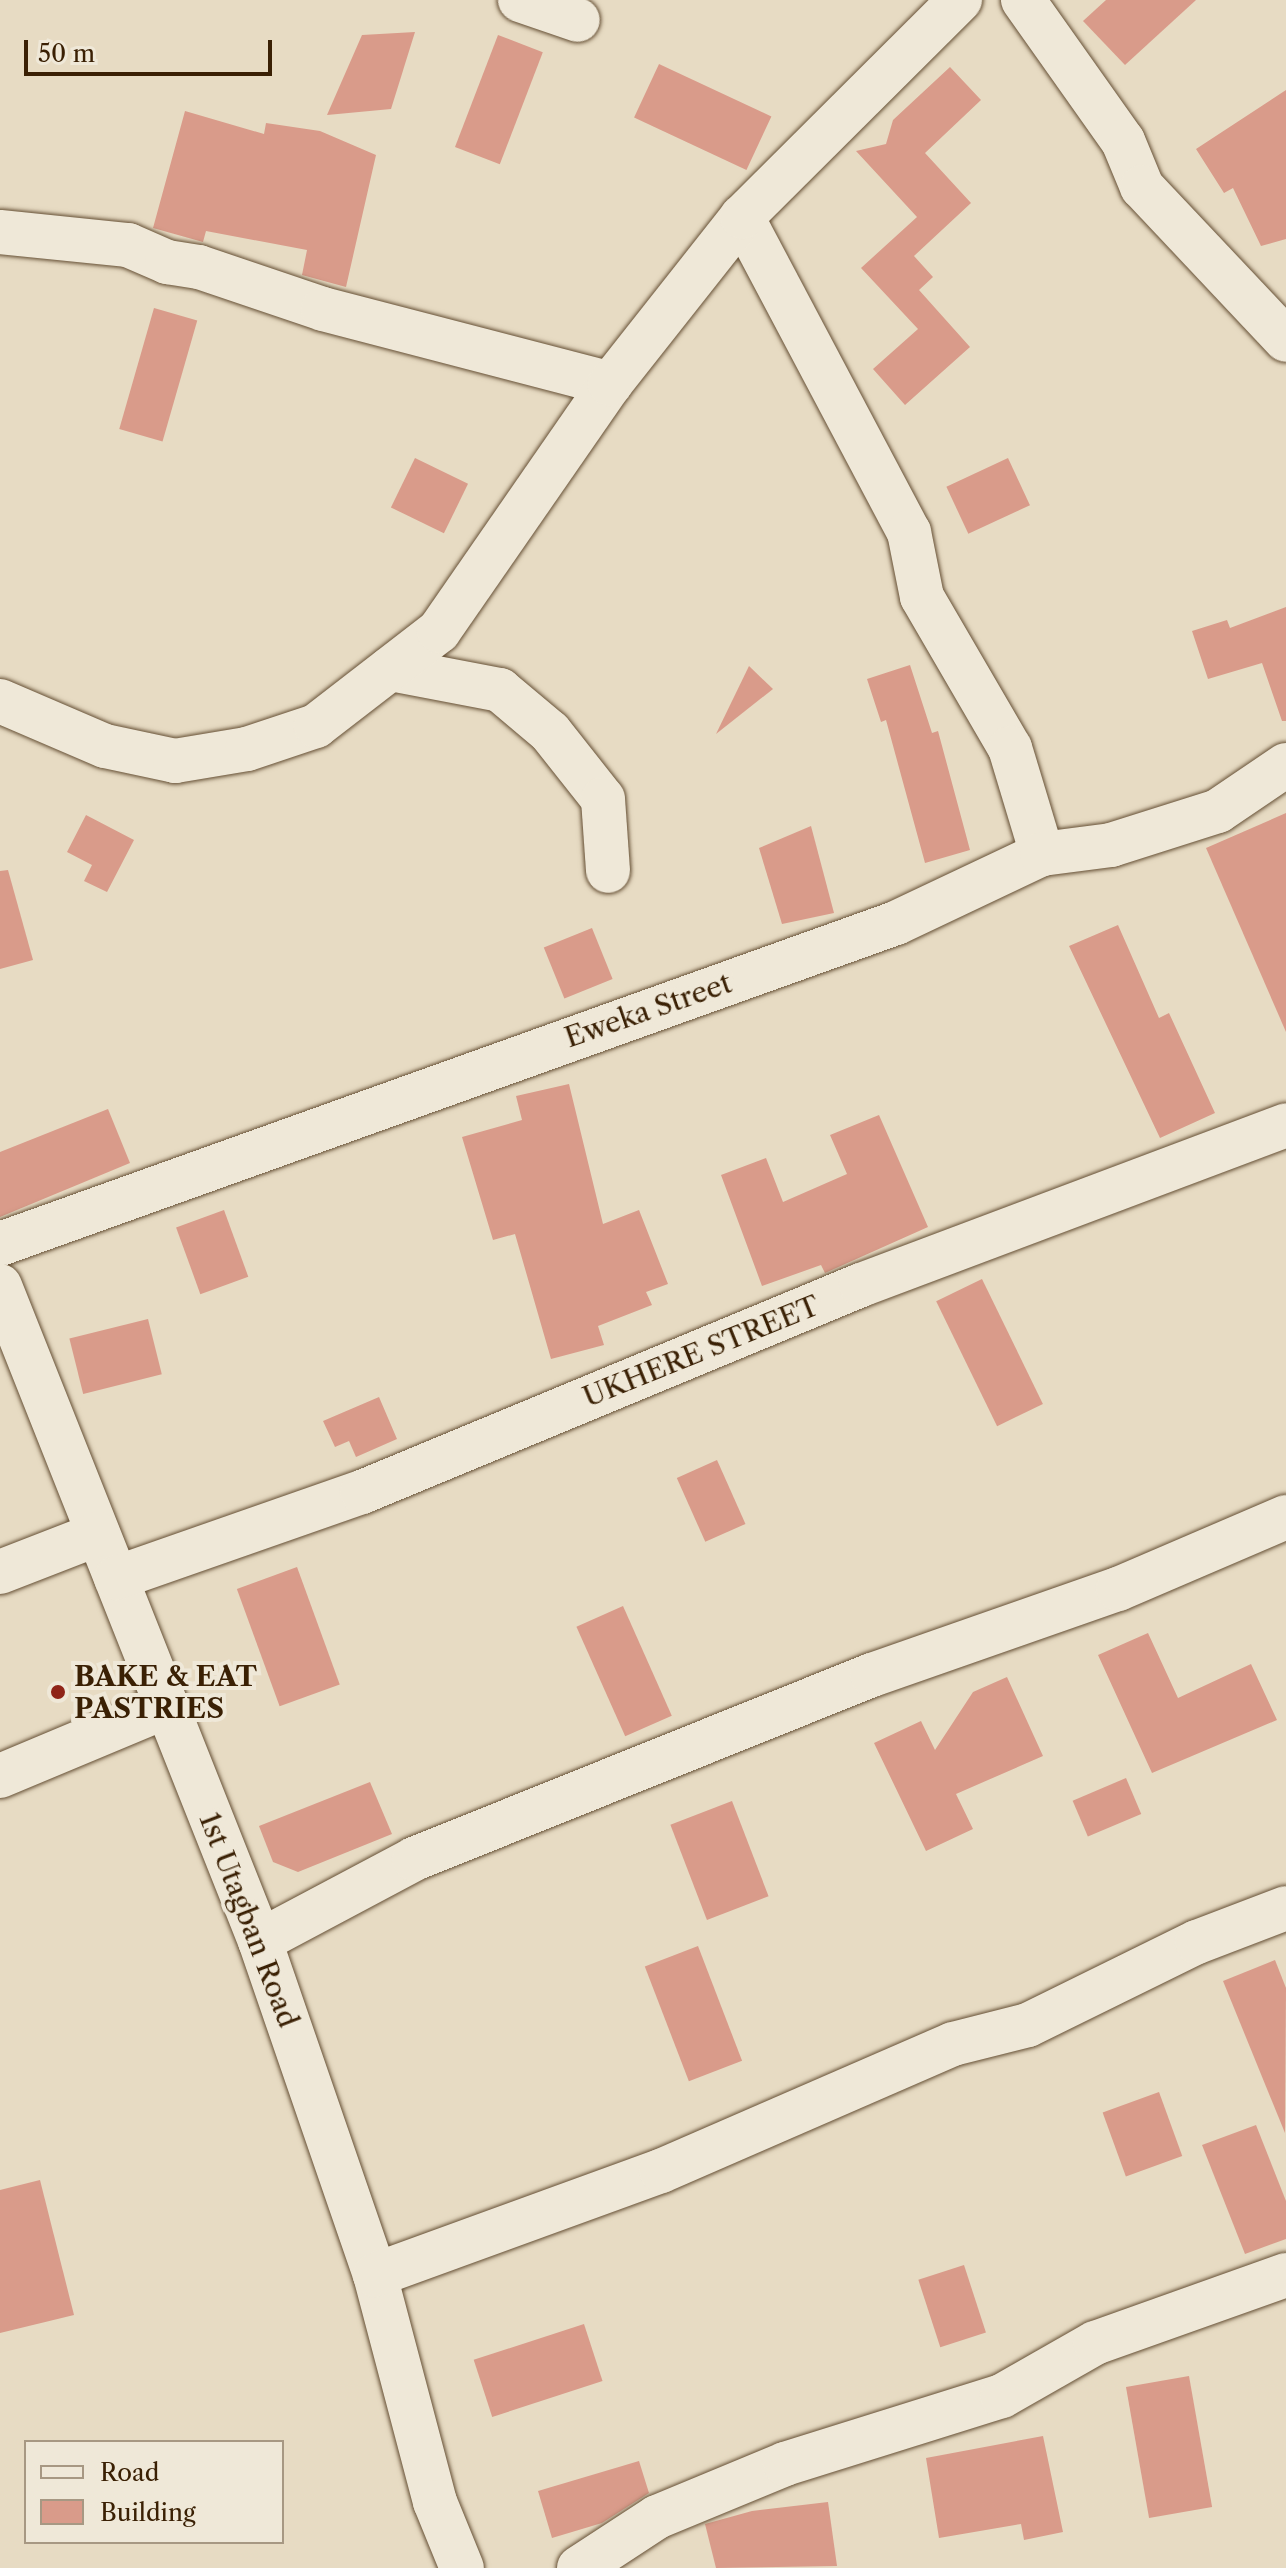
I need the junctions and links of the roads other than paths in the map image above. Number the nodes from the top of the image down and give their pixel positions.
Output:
1 (520, 0) edge
2 (960, 0) edge
3 (1023, 0) edge
4 (578, 20) dead end
5 (742, 217) junction
6 (0, 232) edge
7 (1286, 340) edge
8 (610, 384) junction
9 (390, 669) junction
10 (0, 701) edge
11 (1286, 765) edge
12 (1042, 854) junction
13 (608, 871) dead end
14 (1286, 1125) edge
15 (0, 1244) edge
16 (0, 1286) edge
17 (1286, 1517) edge
18 (98, 1534) junction
19 (0, 1572) edge
20 (116, 1578) junction
21 (167, 1706) junction
22 (0, 1776) edge
23 (1286, 1908) edge
24 (260, 1941) junction
25 (375, 2275) junction
26 (1286, 2275) edge
27 (462, 2568) edge
28 (579, 2568) edge

1 - 4 street
2 - 5 street
3 - 7 street
5 - 8 street
5 - 12 street
6 - 8 street
8 - 9 street
9 - 10 street
9 - 13 street
11 - 12 street, Eweka Street
12 - 15 street, Eweka Street
14 - 20 street, UKHERE STREET
16 - 18 street, 1st Utagban Road
17 - 24 street
18 - 19 street
18 - 20 street, 1st Utagban Road
20 - 21 street, 1st Utagban Road
21 - 22 street
21 - 24 street, 1st Utagban Road
23 - 25 street
24 - 25 street, 1st Utagban Road
25 - 27 street, 1st Utagban Road
26 - 28 street

